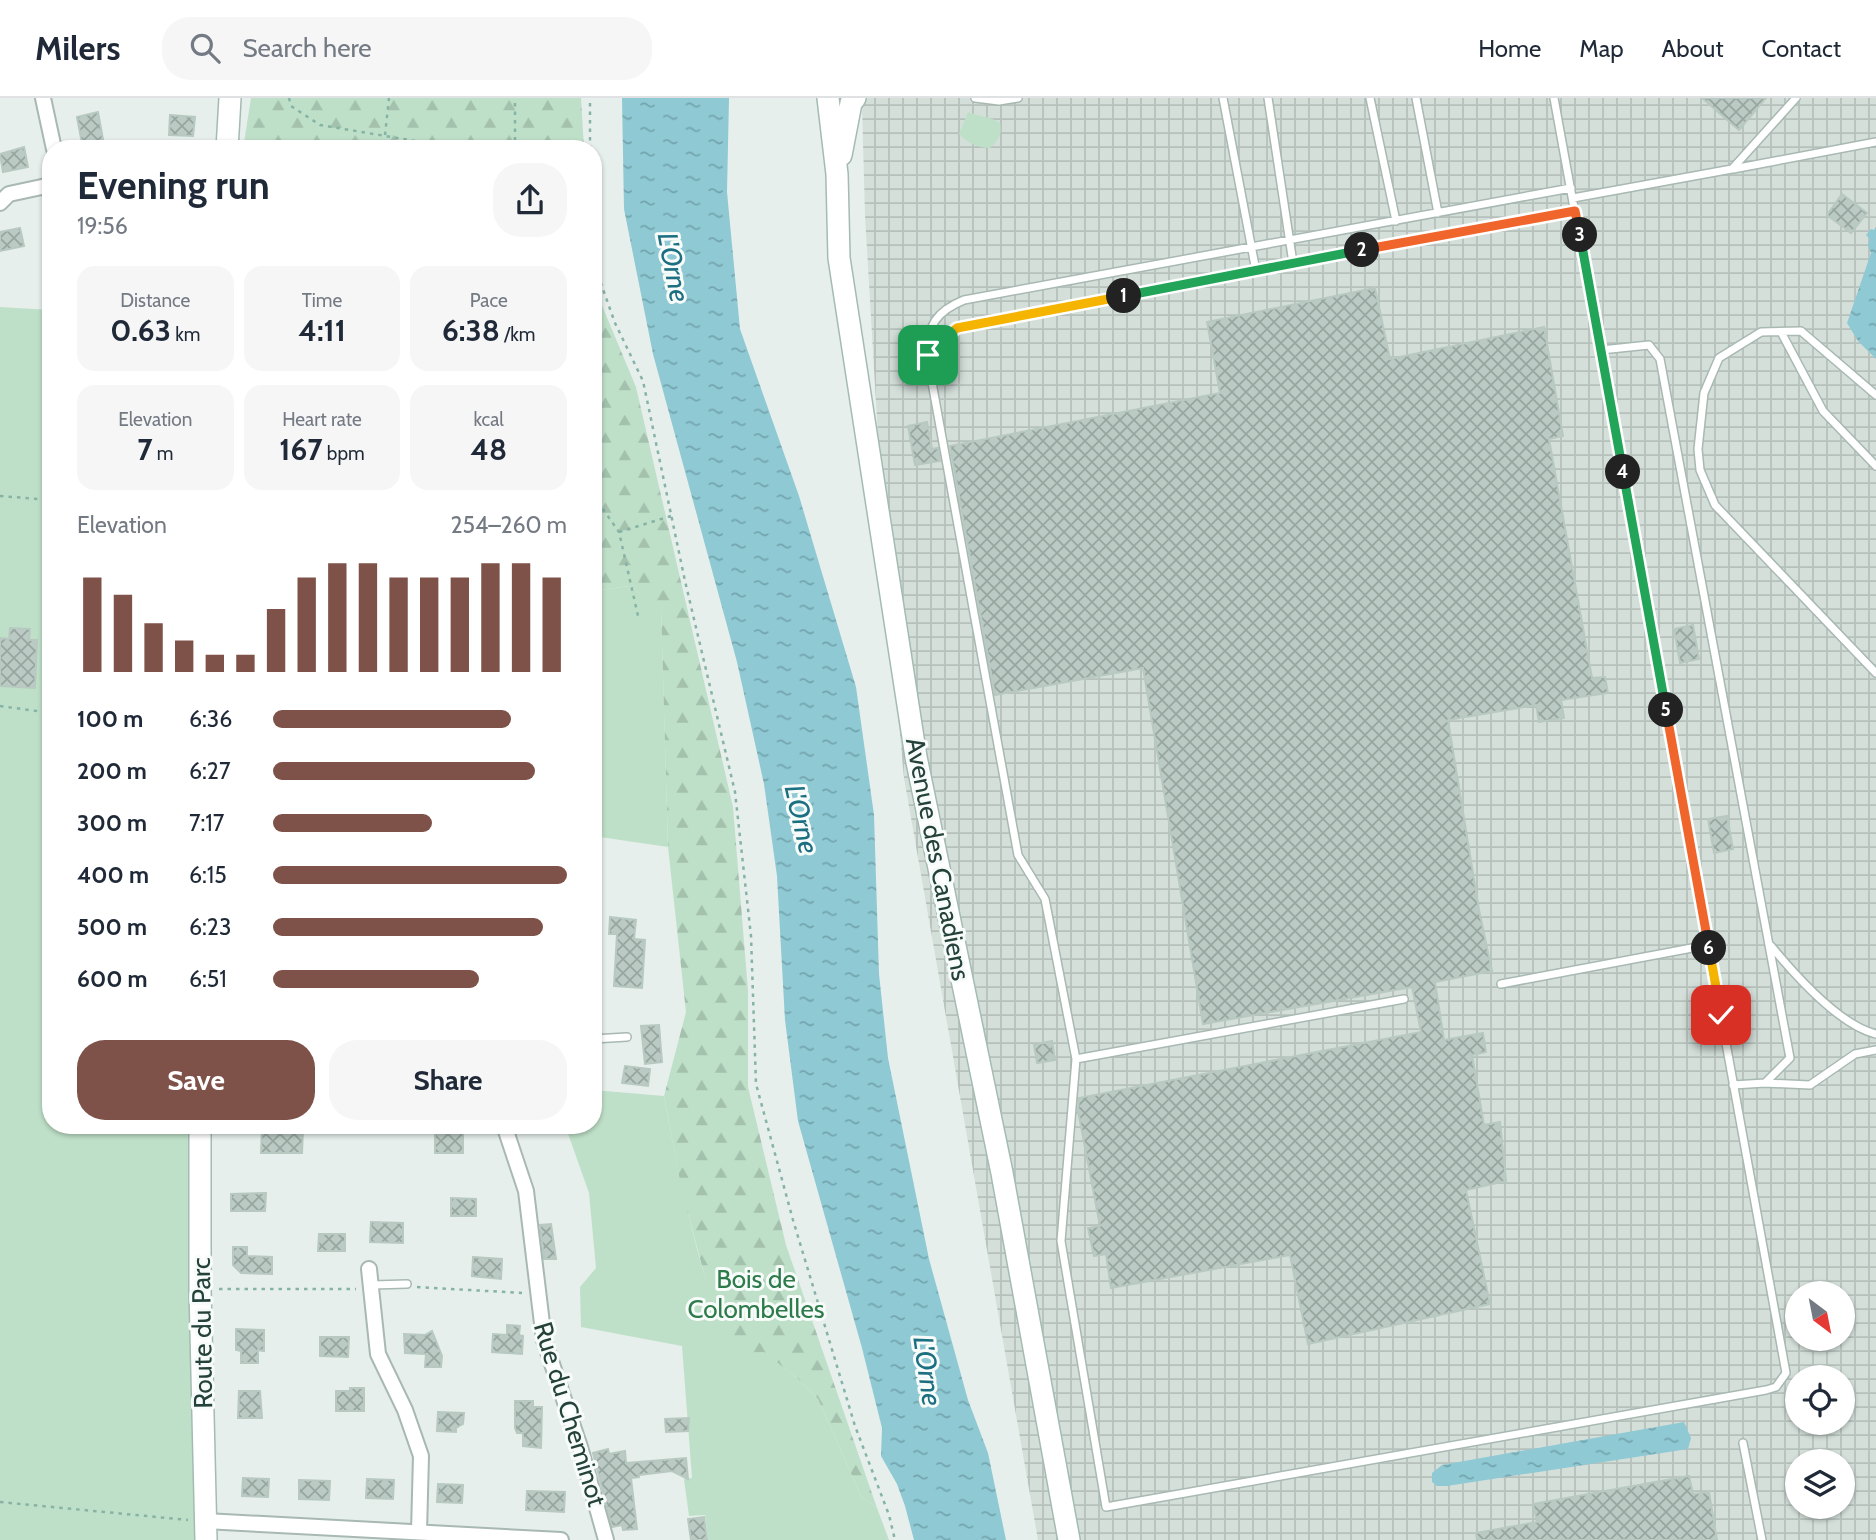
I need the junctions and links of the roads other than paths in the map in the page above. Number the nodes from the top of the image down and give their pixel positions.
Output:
1 (43, 98) edge
2 (230, 98) edge
3 (828, 98) edge
4 (855, 98) edge
5 (975, 98) edge
6 (1017, 98) edge
7 (1223, 98) edge
8 (1268, 98) edge
9 (1370, 98) edge
10 (1416, 98) edge
11 (1554, 98) edge
12 (1796, 98) edge
13 (999, 100) edge
14 (52, 140) edge
15 (228, 140) edge
16 (1876, 142) edge
17 (1732, 169) junction
18 (837, 174) junction
19 (42, 187) edge
20 (1571, 188) junction
21 (1573, 198) junction
22 (0, 203) edge
23 (1575, 211) junction
24 (1438, 213) junction
25 (1396, 221) junction
26 (1290, 241) junction
27 (1251, 248) junction
28 (1293, 263) junction
29 (1256, 271) junction
30 (1781, 332) junction
31 (1601, 350) junction
32 (930, 371) junction
33 (1876, 395) edge
34 (1876, 466) edge
35 (1700, 470) junction
36 (1681, 473) junction
37 (1876, 673) edge
38 (1769, 944) junction
39 (1708, 945) junction
40 (1501, 984) dead end
41 (1404, 999) dead end
42 (1876, 1034) edge
43 (627, 1037) dead end
44 (602, 1038) edge
45 (1876, 1050) edge
46 (1076, 1059) junction
47 (1765, 1083) junction
48 (1733, 1085) junction
49 (200, 1134) edge
50 (507, 1134) edge
51 (369, 1269) dead end
52 (407, 1284) dead end
53 (373, 1285) junction
54 (1743, 1443) dead end
55 (206, 1531) edge
56 (419, 1532) junction
57 (486, 1538) edge
58 (561, 1540) edge
59 (603, 1540) edge
60 (1069, 1540) edge
61 (1762, 1540) edge

1 - 14 street
2 - 15 street
3 - 18 street, Avenue des Canadiens
4 - 18 street, Avenue des Canadiens
5 - 13 lane
6 - 13 lane
7 - 27 lane
8 - 26 lane
9 - 25 lane
10 - 24 lane
11 - 20 lane
12 - 17 lane
16 - 17 lane
17 - 21 lane
18 - 60 street, Avenue des Canadiens
19 - 22 street
20 - 21 lane
20 - 24 lane
21 - 23 lane
23 - 28 lane
23 - 31 lane
24 - 25 lane
25 - 26 lane
26 - 27 lane
26 - 28 lane
27 - 29 lane
27 - 32 lane
28 - 29 lane
29 - 32 lane
30 - 33 lane
30 - 34 lane
30 - 35 lane
31 - 36 lane
31 - 39 lane
32 - 46 lane
35 - 36 lane
35 - 37 lane
36 - 38 lane
38 - 42 lane
38 - 47 lane
39 - 40 lane
39 - 48 lane
41 - 46 lane
43 - 44 lane
45 - 47 lane
46 - 48 lane
47 - 48 lane
49 - 55 street, Route du Parc
50 - 59 street, Rue du Cheminot
51 - 53 street
52 - 53 lane
53 - 56 street
54 - 61 lane
55 - 56 street
56 - 57 street
57 - 58 street

